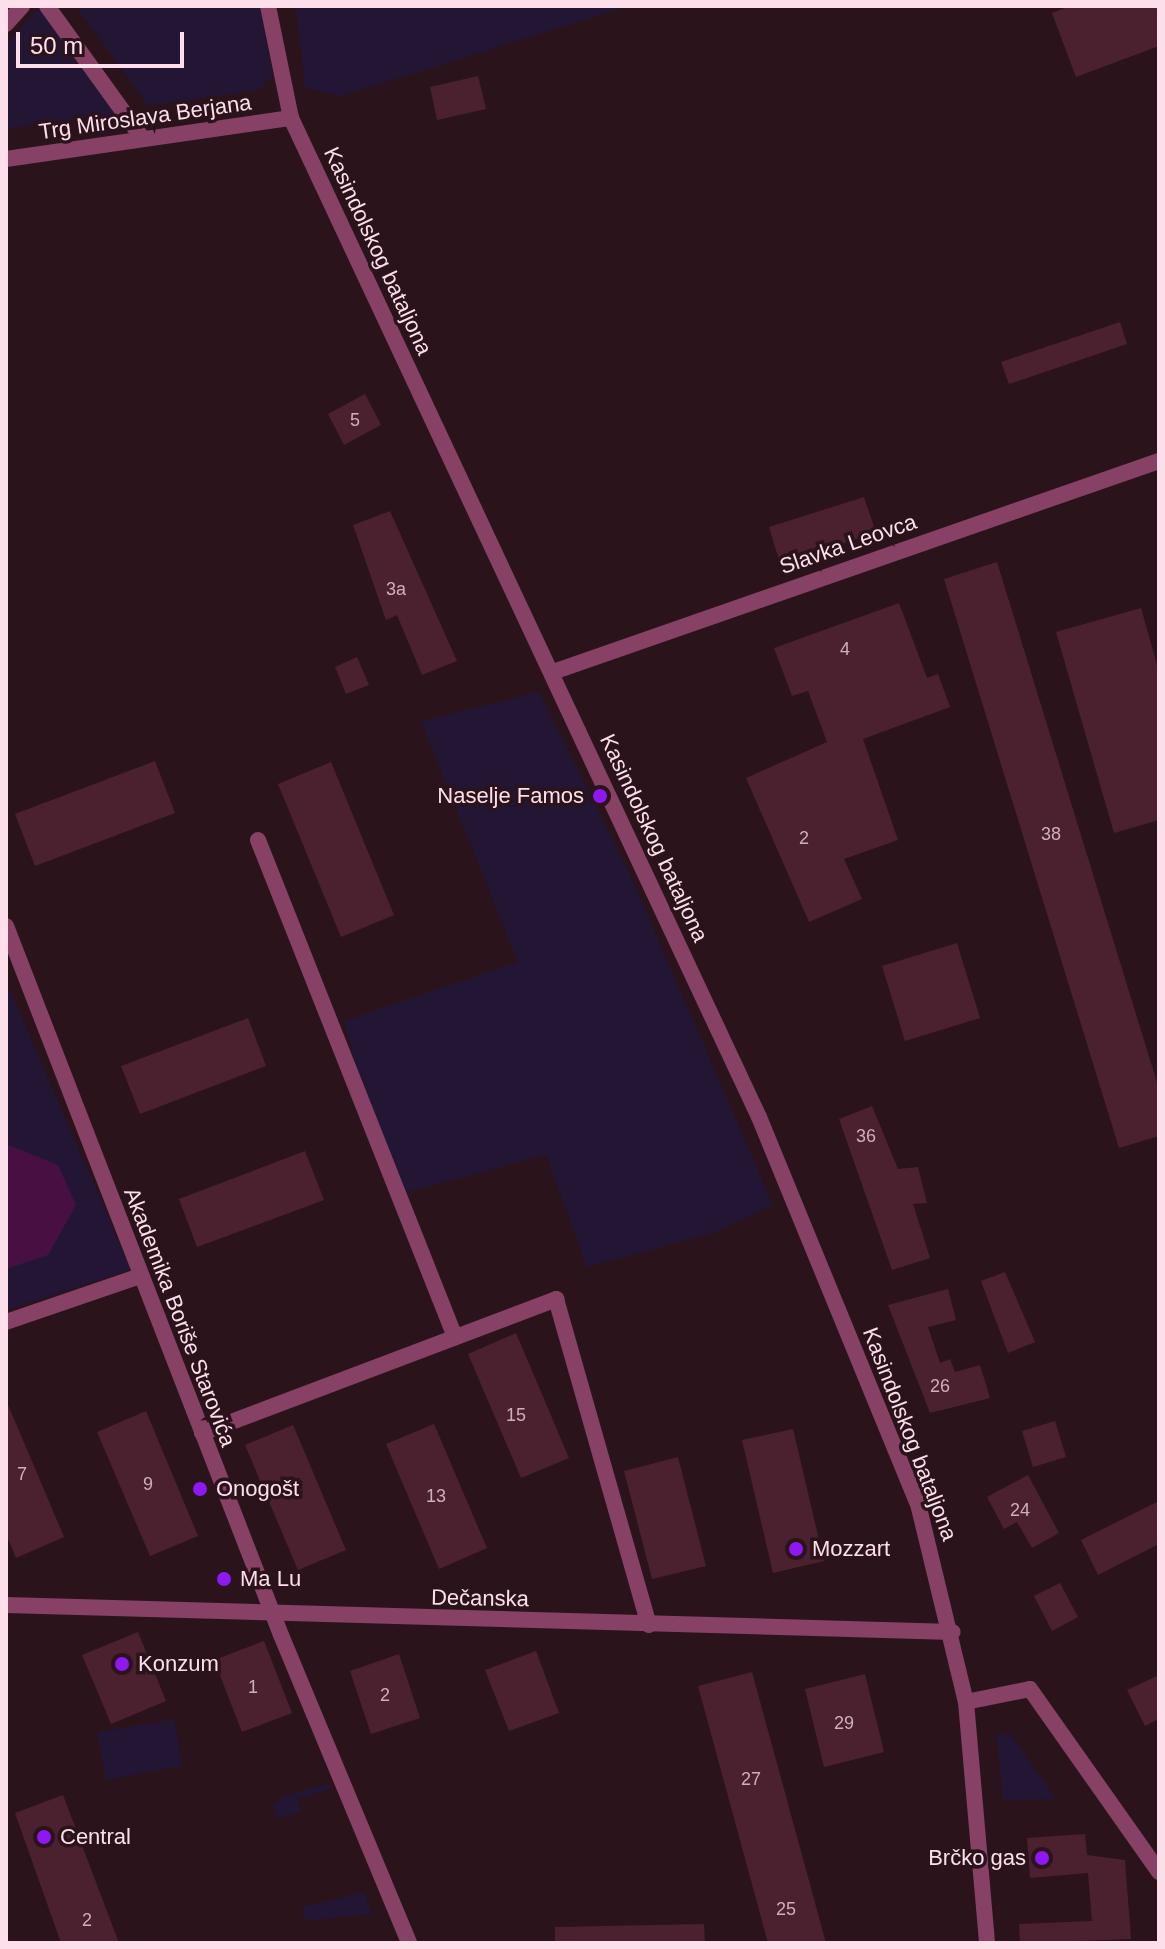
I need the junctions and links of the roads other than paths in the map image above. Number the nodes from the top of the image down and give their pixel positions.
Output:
1 (22, 6) edge
2 (47, 6) edge
3 (268, 6) edge
4 (6, 24) edge
5 (291, 118) junction
6 (143, 139) junction
7 (6, 159) edge
8 (1159, 461) edge
9 (553, 672) junction
10 (258, 840) dead end
11 (6, 929) edge
12 (140, 1276) junction
13 (6, 1322) edge
14 (455, 1337) junction
15 (202, 1433) junction
16 (6, 1605) edge
17 (274, 1615) junction
18 (649, 1625) junction
19 (953, 1632) junction
20 (966, 1702) junction
21 (1159, 1872) edge
22 (409, 1943) edge
23 (987, 1943) edge

1 - 4 street
2 - 6 street
3 - 5 street, Kasindolskog bataljona
5 - 6 street, Trg Miroslava Berjana
5 - 9 street, Kasindolskog bataljona
6 - 7 street, Trg Miroslava Berjana
8 - 9 street, Slavka Leovca
9 - 19 street, Kasindolskog bataljona
10 - 14 street
11 - 12 street, Akademika Boriše Starovića
12 - 13 street
12 - 15 street, Akademika Boriše Starovića
14 - 15 street
14 - 18 street
15 - 17 street, Akademika Boriše Starovića
16 - 17 street, Dečanska
17 - 18 street, Dečanska
17 - 22 street, Akademika Boriše Starovića
18 - 19 street, Dečanska
19 - 20 street, Kasindolskog bataljona
20 - 21 street
20 - 23 street, Kasindolskog bataljona

